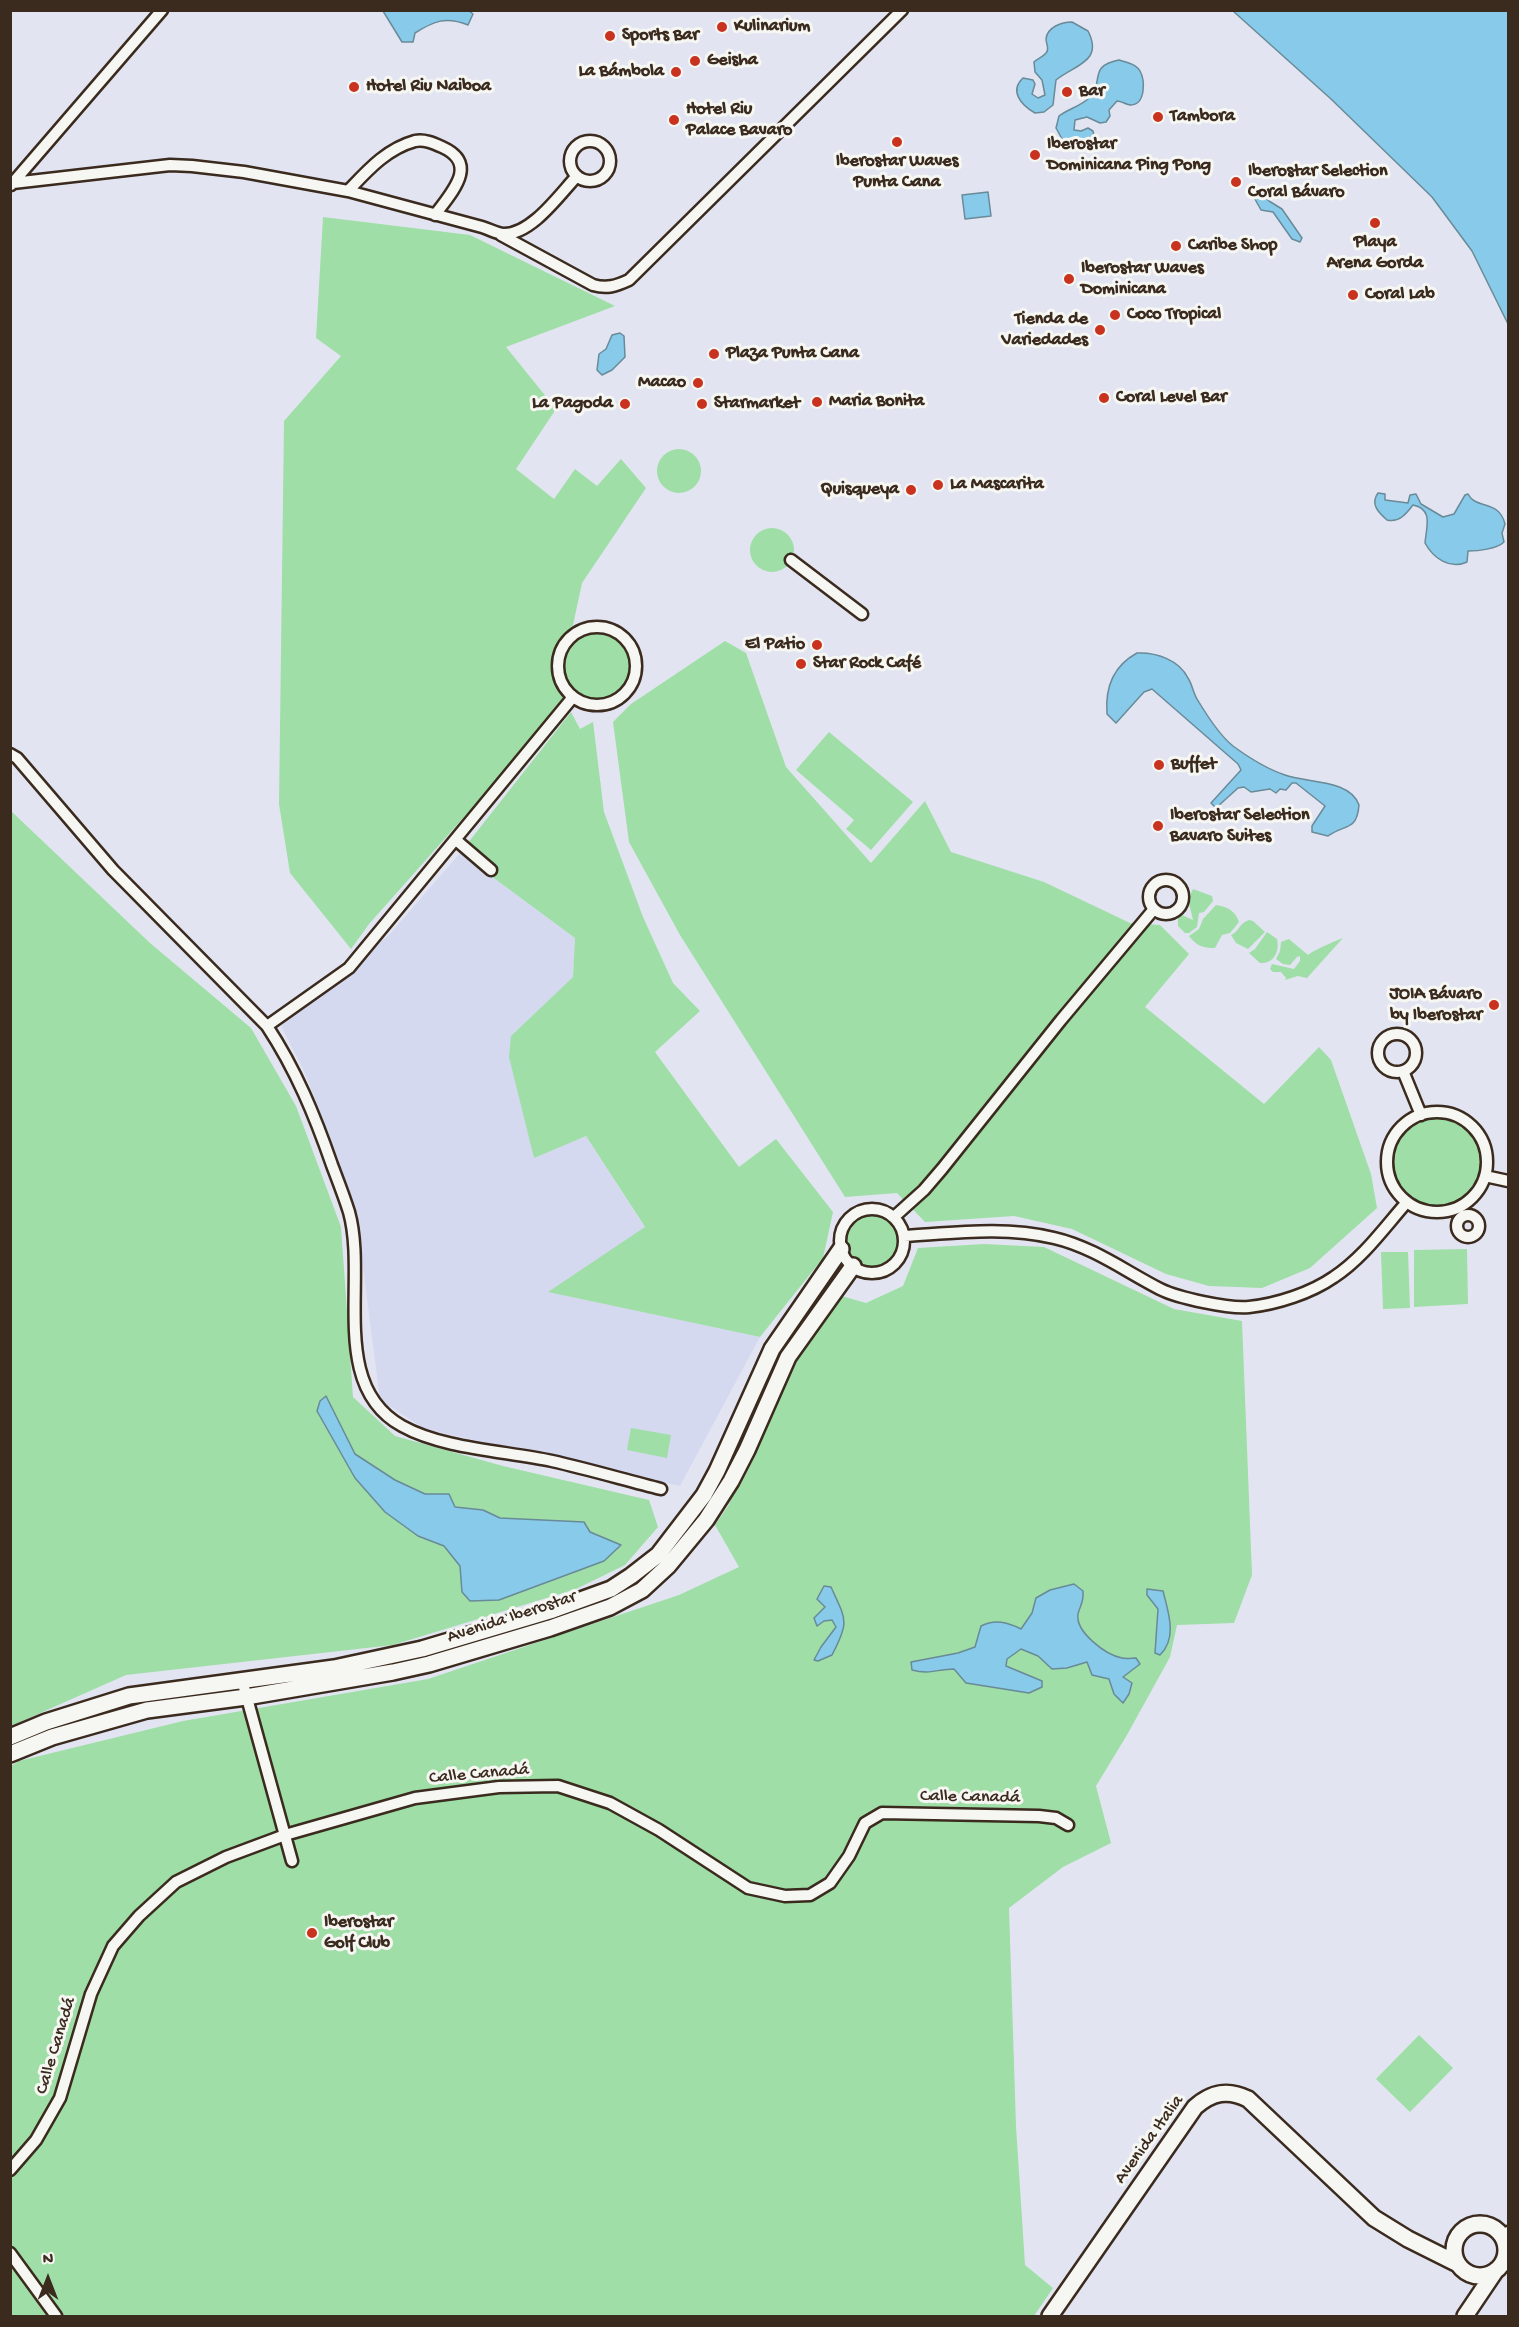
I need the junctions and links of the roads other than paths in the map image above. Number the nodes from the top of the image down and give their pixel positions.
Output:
1 (162, 10) edge
2 (902, 10) edge
3 (577, 177) dead end
4 (12, 184) edge
5 (348, 191) junction
6 (435, 215) junction
7 (501, 234) junction
8 (792, 560) dead end
9 (862, 614) dead end
10 (573, 697) junction
11 (10, 754) edge
12 (456, 840) junction
13 (491, 870) dead end
14 (1155, 909) dead end
15 (267, 1026) junction
16 (1403, 1071) dead end
17 (1421, 1115) junction
18 (1485, 1176) junction
19 (1509, 1181) edge
20 (1407, 1202) junction
21 (894, 1217) junction
22 (904, 1236) junction
23 (841, 1250) junction
24 (853, 1266) junction
25 (661, 1489) dead end
26 (242, 1680) junction
27 (246, 1697) junction
28 (10, 1737) edge
29 (10, 1754) edge
30 (1068, 1825) dead end
31 (285, 1835) junction
32 (292, 1860) dead end
33 (10, 2170) edge
34 (1504, 2233) edge
35 (1456, 2241) junction
36 (1427, 2248) junction
37 (10, 2253) edge
38 (1507, 2254) edge
39 (1461, 2267) junction
40 (1496, 2270) junction
41 (1476, 2301) junction
42 (56, 2316) edge
43 (1050, 2316) edge
44 (1465, 2316) edge

1 - 4 street
2 - 7 street
3 - 7 street
4 - 5 street
5 - 6 street
5 - 6 street
6 - 7 street
8 - 9 street
10 - 10 street
10 - 12 street
11 - 15 street
12 - 13 street
12 - 15 street
14 - 21 street
15 - 25 street
16 - 17 street
17 - 18 street
17 - 20 street
18 - 19 street
18 - 20 street
20 - 22 street
21 - 22 street
21 - 23 street
22 - 24 street
23 - 24 street
23 - 26 street, Avenida Iberostar
24 - 27 street, Avenida Iberostar
26 - 27 street
26 - 28 street, Avenida Iberostar
27 - 29 street, Avenida Iberostar
27 - 31 street
30 - 31 street, Calle Canadá
31 - 32 street
31 - 33 street, Calle Canadá
34 - 35 street
34 - 38 street
35 - 36 street
35 - 39 street
36 - 39 street, Avenida Italia
36 - 43 street, Avenida Italia
37 - 42 street
38 - 40 street
39 - 40 street
39 - 41 street
40 - 41 street
41 - 44 street

